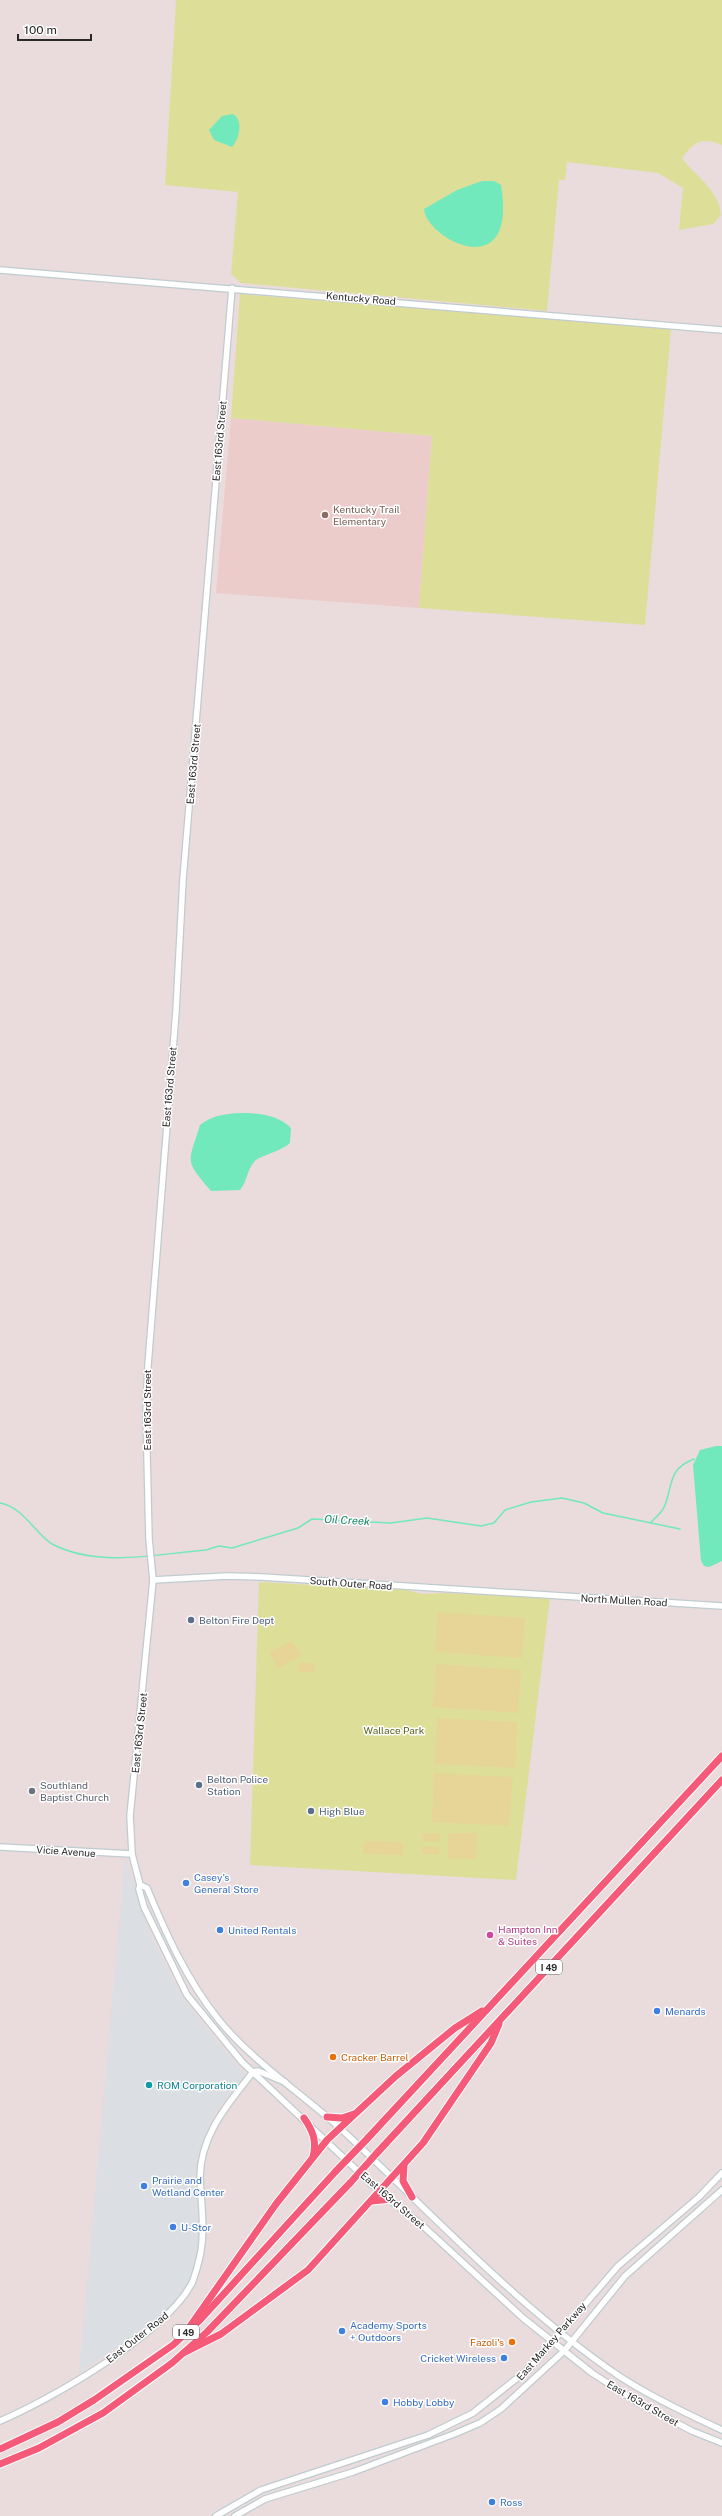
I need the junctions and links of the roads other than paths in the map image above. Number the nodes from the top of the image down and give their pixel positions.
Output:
1 (0, 270) edge
2 (232, 288) junction
3 (722, 330) edge
4 (153, 1580) junction
5 (548, 1596) joint
6 (722, 1606) edge
7 (722, 1756) edge
8 (722, 1780) edge
9 (0, 1847) edge
10 (132, 1854) junction
11 (140, 1885) junction
12 (491, 2006) junction
13 (500, 2020) junction
14 (253, 2072) junction
15 (287, 2082) junction
16 (365, 2105) junction
17 (327, 2116) junction
18 (304, 2118) junction
19 (341, 2129) junction
20 (327, 2140) junction
21 (312, 2159) junction
22 (404, 2164) junction
23 (722, 2173) edge
24 (392, 2178) junction
25 (722, 2190) edge
26 (380, 2192) junction
27 (412, 2197) junction
28 (391, 2199) junction
29 (371, 2200) junction
30 (186, 2332) junction
31 (560, 2332) junction
32 (552, 2341) junction
33 (573, 2341) junction
34 (564, 2351) junction
35 (185, 2352) junction
36 (0, 2421) edge
37 (722, 2430) edge
38 (722, 2443) edge
39 (0, 2449) edge
40 (0, 2464) edge
41 (216, 2516) edge
42 (235, 2516) edge

1 - 2 street, Kentucky Road
2 - 3 street, Kentucky Road
2 - 4 street, East 163rd Street
4 - 5 street, South Outer Road
4 - 10 street, East 163rd Street
5 - 6 street, North Mullen Road
7 - 12 highway, I 49
8 - 13 highway, I 49
9 - 10 street, Vicie Avenue
10 - 11 street, East 163rd Street
11 - 14 street, East 163rd Street
11 - 15 street, East 163rd Street
12 - 16 highway
12 - 30 highway, I 49, bridge
13 - 22 highway
13 - 35 highway, I 49, bridge
14 - 15 street
14 - 18 street, East 163rd Street
14 - 36 street, East Outer Road
15 - 17 street, East 163rd Street
16 - 17 highway
16 - 19 highway
17 - 19 street, East 163rd Street
18 - 20 street, East 163rd Street
18 - 21 highway
19 - 20 highway
19 - 24 street, East 163rd Street
20 - 21 highway
20 - 26 street, East 163rd Street
21 - 30 highway
22 - 24 highway
22 - 27 highway
23 - 31 street, East Markey Parkway
24 - 26 highway
24 - 27 street, East 163rd Street
25 - 33 street, East Markey Parkway
26 - 28 street, East 163rd Street
26 - 29 highway
27 - 31 street, East 163rd Street
28 - 29 highway
28 - 32 street, East 163rd Street
29 - 35 highway
30 - 39 highway, I 49
31 - 32 street, East Markey Parkway
31 - 33 street, East 163rd Street
32 - 34 street, East 163rd Street
32 - 41 street, East Markey Parkway
33 - 34 street, East Markey Parkway
33 - 37 street, East 163rd Street
34 - 38 street, East 163rd Street
34 - 42 street, East Markey Parkway
35 - 40 highway, I 49

